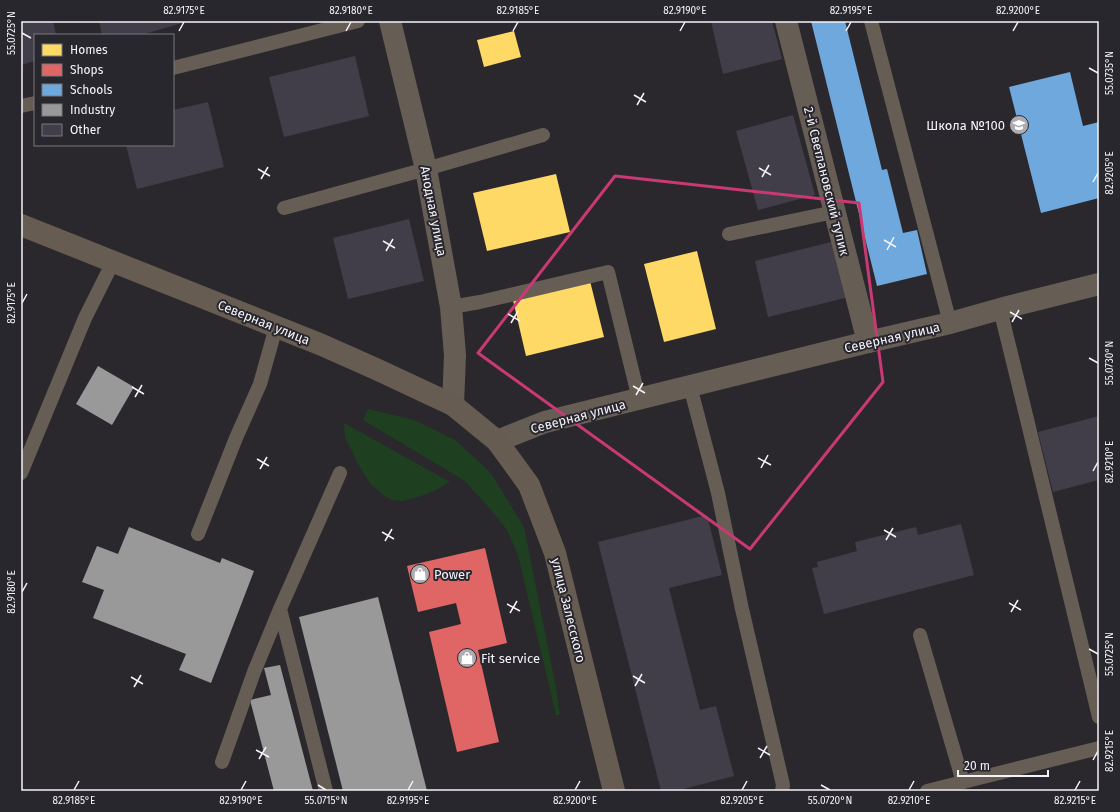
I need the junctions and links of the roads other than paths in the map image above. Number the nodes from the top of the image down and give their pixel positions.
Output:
1 (358, 21) edge
2 (390, 21) edge
3 (786, 21) edge
4 (871, 21) edge
5 (174, 68) edge
6 (34, 103) edge
7 (21, 106) edge
8 (543, 135) dead end
9 (426, 169) junction
10 (284, 208) dead end
11 (834, 212) junction
12 (21, 225) edge
13 (729, 234) dead end
14 (113, 262) junction
15 (1099, 284) edge
16 (451, 307) junction
17 (1000, 309) junction
18 (950, 323) junction
19 (276, 327) junction
20 (868, 342) junction
21 (690, 386) junction
22 (639, 399) junction
23 (453, 405) junction
24 (497, 441) junction
25 (21, 473) edge
26 (340, 473) dead end
27 (198, 534) dead end
28 (280, 609) junction
29 (920, 635) dead end
30 (1099, 717) edge
31 (1099, 748) edge
32 (222, 762) dead end
33 (963, 782) junction
34 (326, 791) edge
35 (614, 791) edge
36 (782, 791) edge
37 (927, 791) edge

1 - 5 lane
2 - 9 street, Анодная улица
3 - 11 street, 2-й Светлановский тупик
4 - 18 lane
6 - 7 lane
8 - 9 lane
9 - 10 lane
9 - 16 street, Анодная улица
11 - 13 lane
11 - 20 street, 2-й Светлановский тупик
12 - 14 main road, Северная улица
14 - 19 main road, Северная улица
14 - 25 lane
15 - 17 street, Северная улица
16 - 22 lane
16 - 23 street, Анодная улица
17 - 18 street, Северная улица
17 - 30 lane
18 - 20 street, Северная улица
19 - 23 main road, Северная улица
19 - 27 lane
20 - 21 street, Северная улица
21 - 22 street, Северная улица
21 - 36 lane
22 - 24 street, Северная улица
23 - 24 main road, Северная улица
24 - 35 main road, улица Залесского
26 - 28 lane
28 - 32 lane
28 - 34 lane
29 - 33 lane
31 - 33 lane
33 - 37 lane

